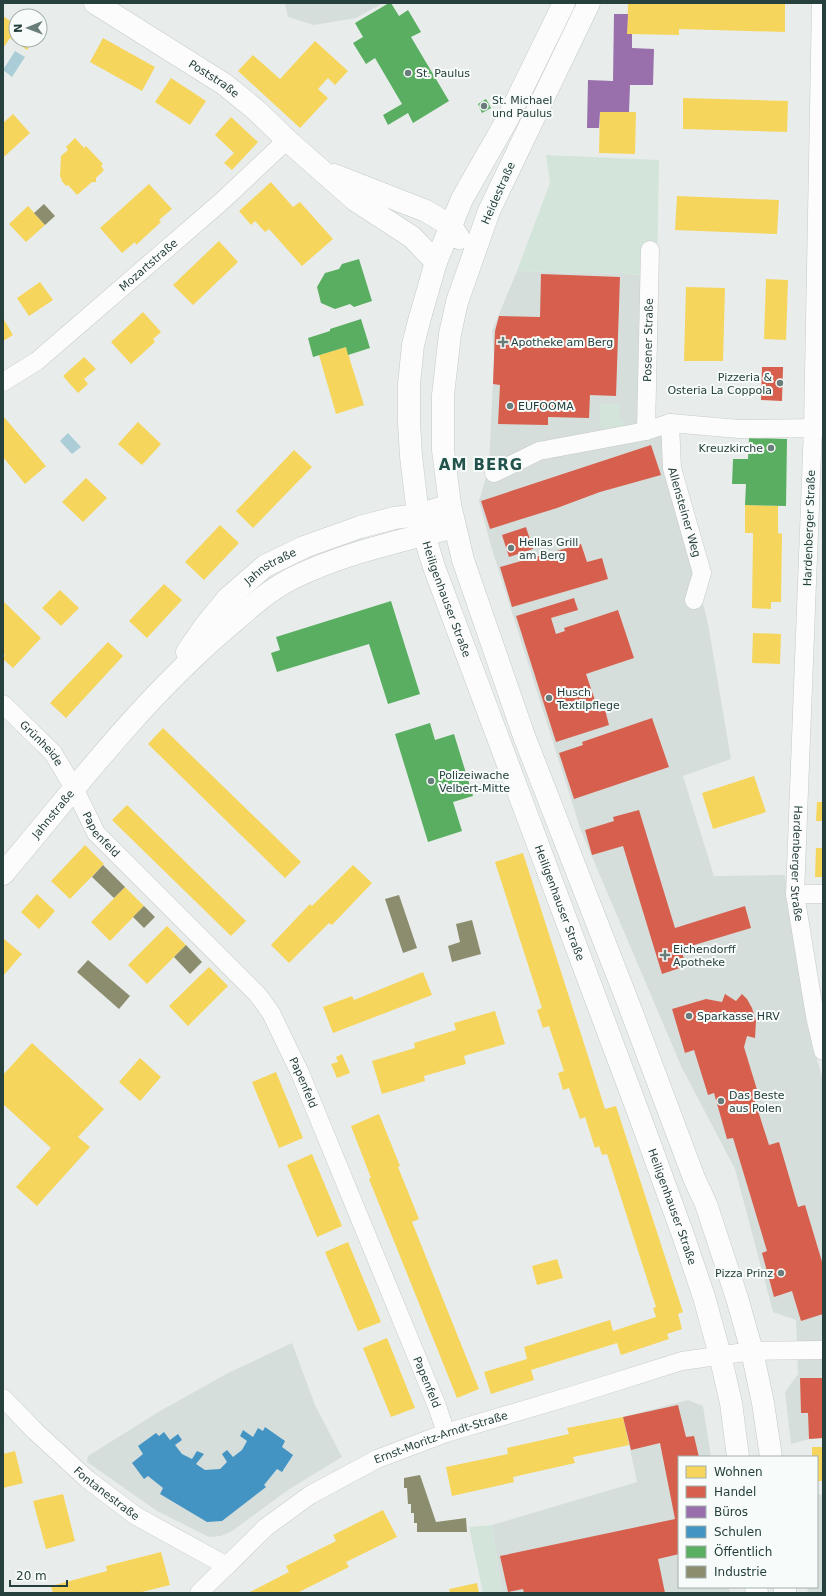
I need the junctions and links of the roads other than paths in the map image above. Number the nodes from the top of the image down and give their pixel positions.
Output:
1 (95, 3) edge
2 (564, 3) edge
3 (589, 3) edge
4 (821, 3) edge
5 (286, 140) junction
6 (321, 170) junction
7 (451, 226) junction
8 (650, 250) dead end
9 (471, 260) junction
10 (436, 262) junction
11 (3, 382) edge
12 (670, 423) junction
13 (818, 427) edge
14 (646, 430) junction
15 (494, 473) dead end
16 (450, 505) junction
17 (421, 525) junction
18 (454, 527) junction
19 (694, 600) dead end
20 (3, 704) edge
21 (74, 788) junction
22 (3, 874) edge
23 (796, 894) junction
24 (823, 894) edge
25 (823, 1051) edge
26 (823, 1350) edge
27 (752, 1351) junction
28 (720, 1355) junction
29 (3, 1398) edge
30 (446, 1433) junction
31 (738, 1456) edge
32 (771, 1456) edge
33 (227, 1566) junction
34 (199, 1593) edge

1 - 5 main road, Poststraße
2 - 7 main road
3 - 9 main road, Heidestraße
4 - 13 street, Hardenberger Straße
5 - 6 main road, Poststraße
5 - 11 street, Mozartstraße
6 - 7 main road, Poststraße
6 - 10 main road, Poststraße
7 - 9 main road
7 - 10 main road
8 - 14 street, Posener Straße
9 - 16 main road, Heidestraße
10 - 17 main road, Heiligenhauser Straße
12 - 13 street
12 - 14 street
12 - 19 street, Allensteiner Weg
13 - 23 street, Hardenberger Straße
14 - 15 street
16 - 17 main road
16 - 18 main road
17 - 18 main road
17 - 21 main road, Jahnstraße
17 - 28 main road, Heiligenhauser Straße
18 - 27 main road
20 - 21 street, Grünheide
21 - 22 main road, Jahnstraße
21 - 30 street, Papenfeld
23 - 24 street
23 - 25 street, Hardenberger Straße
26 - 27 street, Ernst-Moritz-Arndt-Straße
27 - 28 street, Ernst-Moritz-Arndt-Straße
27 - 32 main road
28 - 30 street, Ernst-Moritz-Arndt-Straße
28 - 31 main road, Heiligenhauser Straße
29 - 33 street, Fontanestraße
30 - 33 street, Ernst-Moritz-Arndt-Straße
33 - 34 street, Ernst-Moritz-Arndt-Straße

